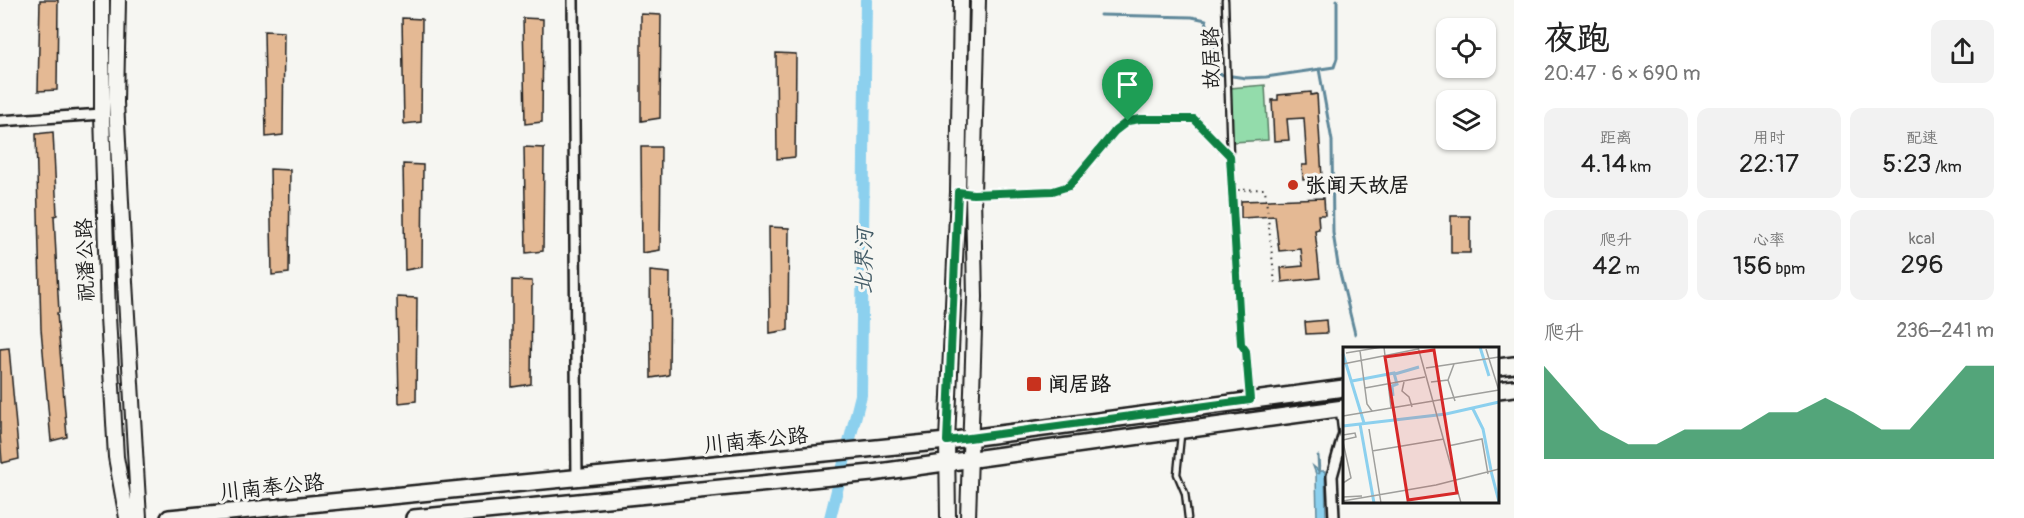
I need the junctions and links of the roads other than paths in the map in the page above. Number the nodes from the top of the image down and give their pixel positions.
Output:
1 (102, 0) edge
2 (118, 0) edge
3 (573, 0) edge
4 (961, 0) edge
5 (978, 0) edge
6 (1225, 0) edge
7 (102, 114) junction
8 (0, 121) edge
9 (1230, 156) junction
10 (958, 192) junction
11 (973, 194) junction
12 (1514, 365) edge
13 (1499, 367) edge
14 (1343, 388) edge
15 (1514, 388) edge
16 (1499, 390) edge
17 (1250, 400) junction
18 (1343, 408) edge
19 (1182, 429) junction
20 (971, 437) junction
21 (1343, 437) edge
22 (947, 441) junction
23 (970, 459) junction
24 (948, 462) junction
25 (577, 478) junction
26 (500, 514) edge
27 (127, 518) edge
28 (139, 518) edge
29 (169, 518) edge
30 (414, 518) edge
31 (948, 518) edge
32 (968, 518) edge
33 (1188, 518) edge
34 (1334, 518) edge

1 - 7 main road, 祝潘公路
2 - 28 main road
3 - 25 street
4 - 10 main road
5 - 11 main road
6 - 9 lane, 故居路
7 - 8 street
7 - 27 main road, 祝潘公路
9 - 11 lane
9 - 17 lane, 故居路
10 - 11 lane
10 - 22 main road
11 - 20 main road
12 - 13 main road
14 - 17 main road, 川南奉公路
15 - 16 main road
17 - 20 main road, 川南奉公路
18 - 19 main road
19 - 23 main road
19 - 33 lane
20 - 22 main road, 川南奉公路
20 - 23 main road
21 - 34 street
22 - 24 main road
22 - 25 main road, 川南奉公路
23 - 24 main road
23 - 32 main road
24 - 26 main road
24 - 31 main road
25 - 29 main road, 川南奉公路
26 - 30 main road

